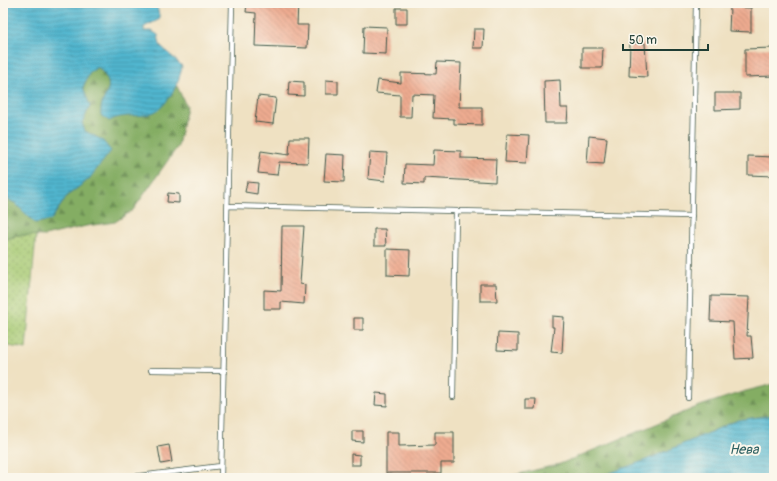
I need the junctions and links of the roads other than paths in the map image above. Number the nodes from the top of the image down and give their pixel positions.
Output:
1 (232, 3) edge
2 (696, 3) edge
3 (228, 206) junction
4 (456, 211) junction
5 (692, 216) junction
6 (151, 370) dead end
7 (224, 371) junction
8 (453, 397) dead end
9 (688, 398) dead end
10 (221, 466) junction
11 (123, 478) edge
12 (221, 478) edge

1 - 3 lane
2 - 5 lane
3 - 4 lane
3 - 7 lane
4 - 5 lane
4 - 8 lane
5 - 9 lane
6 - 7 lane
7 - 10 lane
10 - 11 lane
10 - 12 lane

